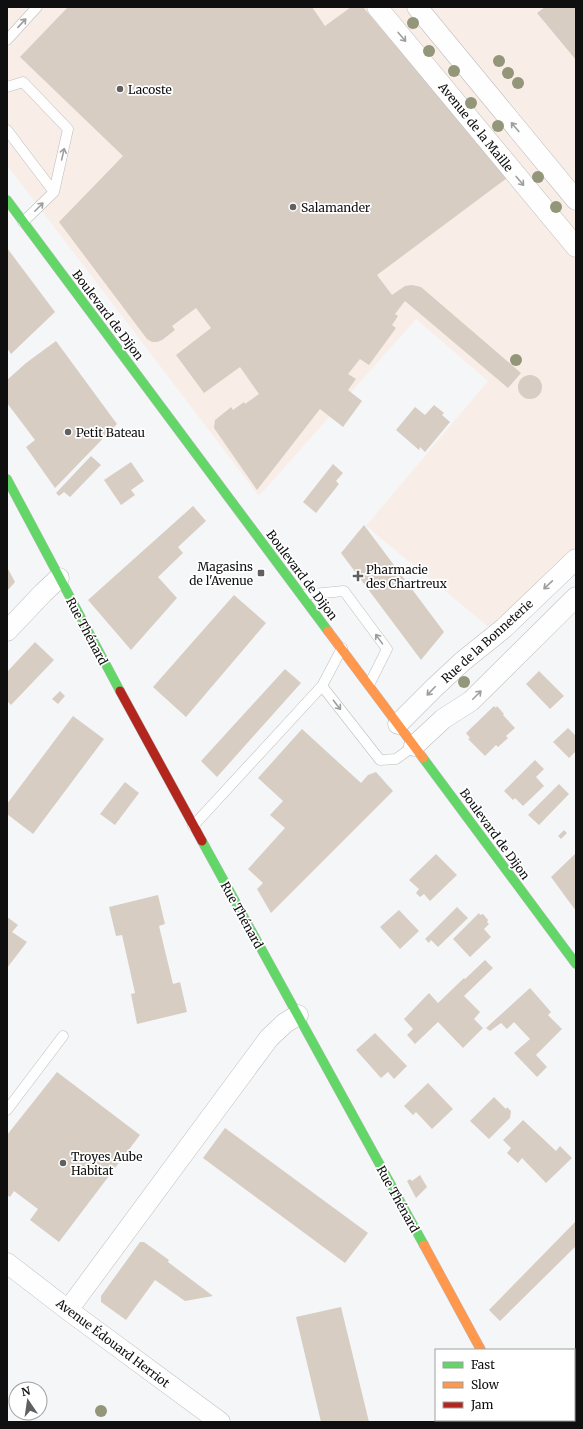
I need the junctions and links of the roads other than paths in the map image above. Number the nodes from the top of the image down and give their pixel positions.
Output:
1 (37, 7) edge
2 (377, 7) edge
3 (417, 7) edge
4 (7, 40) edge
5 (7, 87) edge
6 (7, 130) edge
7 (54, 192) junction
8 (7, 200) edge
9 (576, 200) edge
10 (23, 222) junction
11 (576, 247) edge
12 (7, 478) edge
13 (576, 559) edge
14 (59, 578) junction
15 (302, 595) junction
16 (576, 597) edge
17 (7, 631) edge
18 (342, 648) junction
19 (369, 685) junction
20 (322, 686) junction
21 (398, 724) junction
22 (414, 746) junction
23 (193, 826) junction
24 (576, 964) edge
25 (298, 1015) junction
26 (62, 1036) dead end
27 (7, 1110) edge
28 (7, 1263) edge
29 (68, 1310) junction
30 (480, 1349) edge
31 (220, 1422) edge

4 -> 1 lane
2 -> 11 street, Avenue de la Maille
9 -> 3 street
7 -> 5 lane
6 - 7 lane
10 -> 7 lane
8 - 10 street, Boulevard de Dijon
10 - 15 street, Boulevard de Dijon
12 - 14 street, Rue Thénard
13 -> 21 street, Rue de la Bonneterie
14 - 17 street
14 - 23 street, Rue Thénard
15 - 18 street, Boulevard de Dijon
19 -> 15 lane
22 -> 16 street
18 - 19 street, Boulevard de Dijon
18 - 20 lane
19 - 21 street, Boulevard de Dijon
20 -> 22 lane
20 - 23 lane
21 - 22 street, Boulevard de Dijon
22 - 24 street, Boulevard de Dijon
23 - 25 street, Rue Thénard
25 - 29 street
25 - 30 street, Rue Thénard
26 - 27 lane
28 - 29 street, Avenue Édouard Herriot
29 - 31 street, Avenue Édouard Herriot

